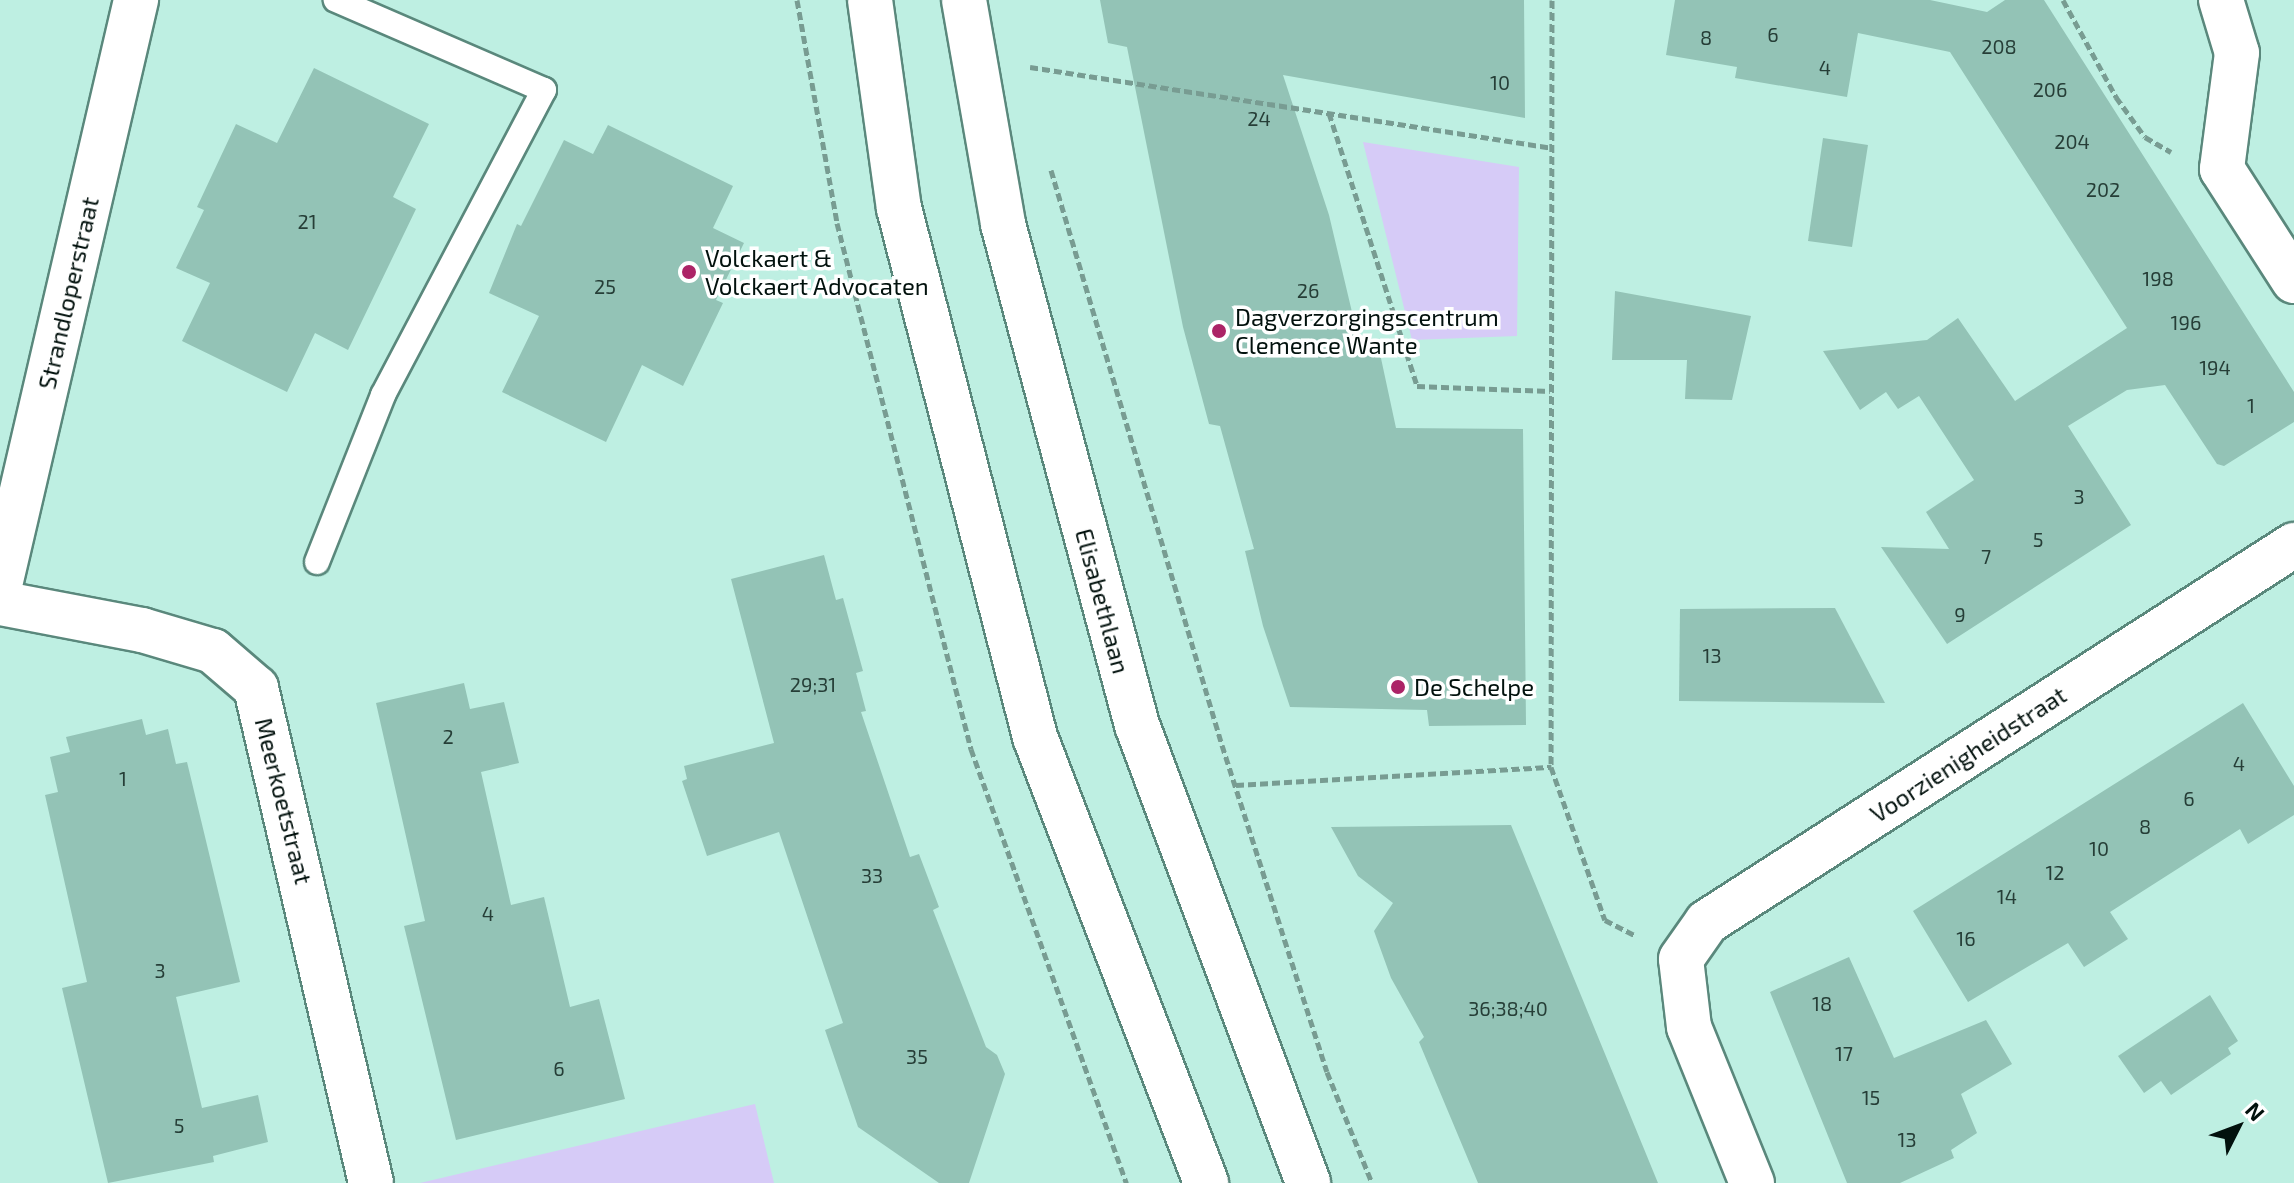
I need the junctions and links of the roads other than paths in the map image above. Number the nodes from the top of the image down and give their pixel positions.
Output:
1 (136, 0) edge
2 (336, 0) edge
3 (870, 0) edge
4 (964, 0) edge
5 (2221, 0) edge
6 (2294, 281) edge
7 (2294, 545) edge
8 (317, 562) dead end
9 (0, 585) edge
10 (0, 603) edge
11 (371, 1183) edge
12 (1206, 1183) edge
13 (1308, 1183) edge
14 (1752, 1183) edge

1 - 9 street, Strandloperstraat
2 - 8 lane
3 - 12 street
4 - 13 street, Elisabethlaan
5 - 6 street
7 - 14 street, Voorzienigheidstraat
10 - 11 street, Meerkoetstraat

